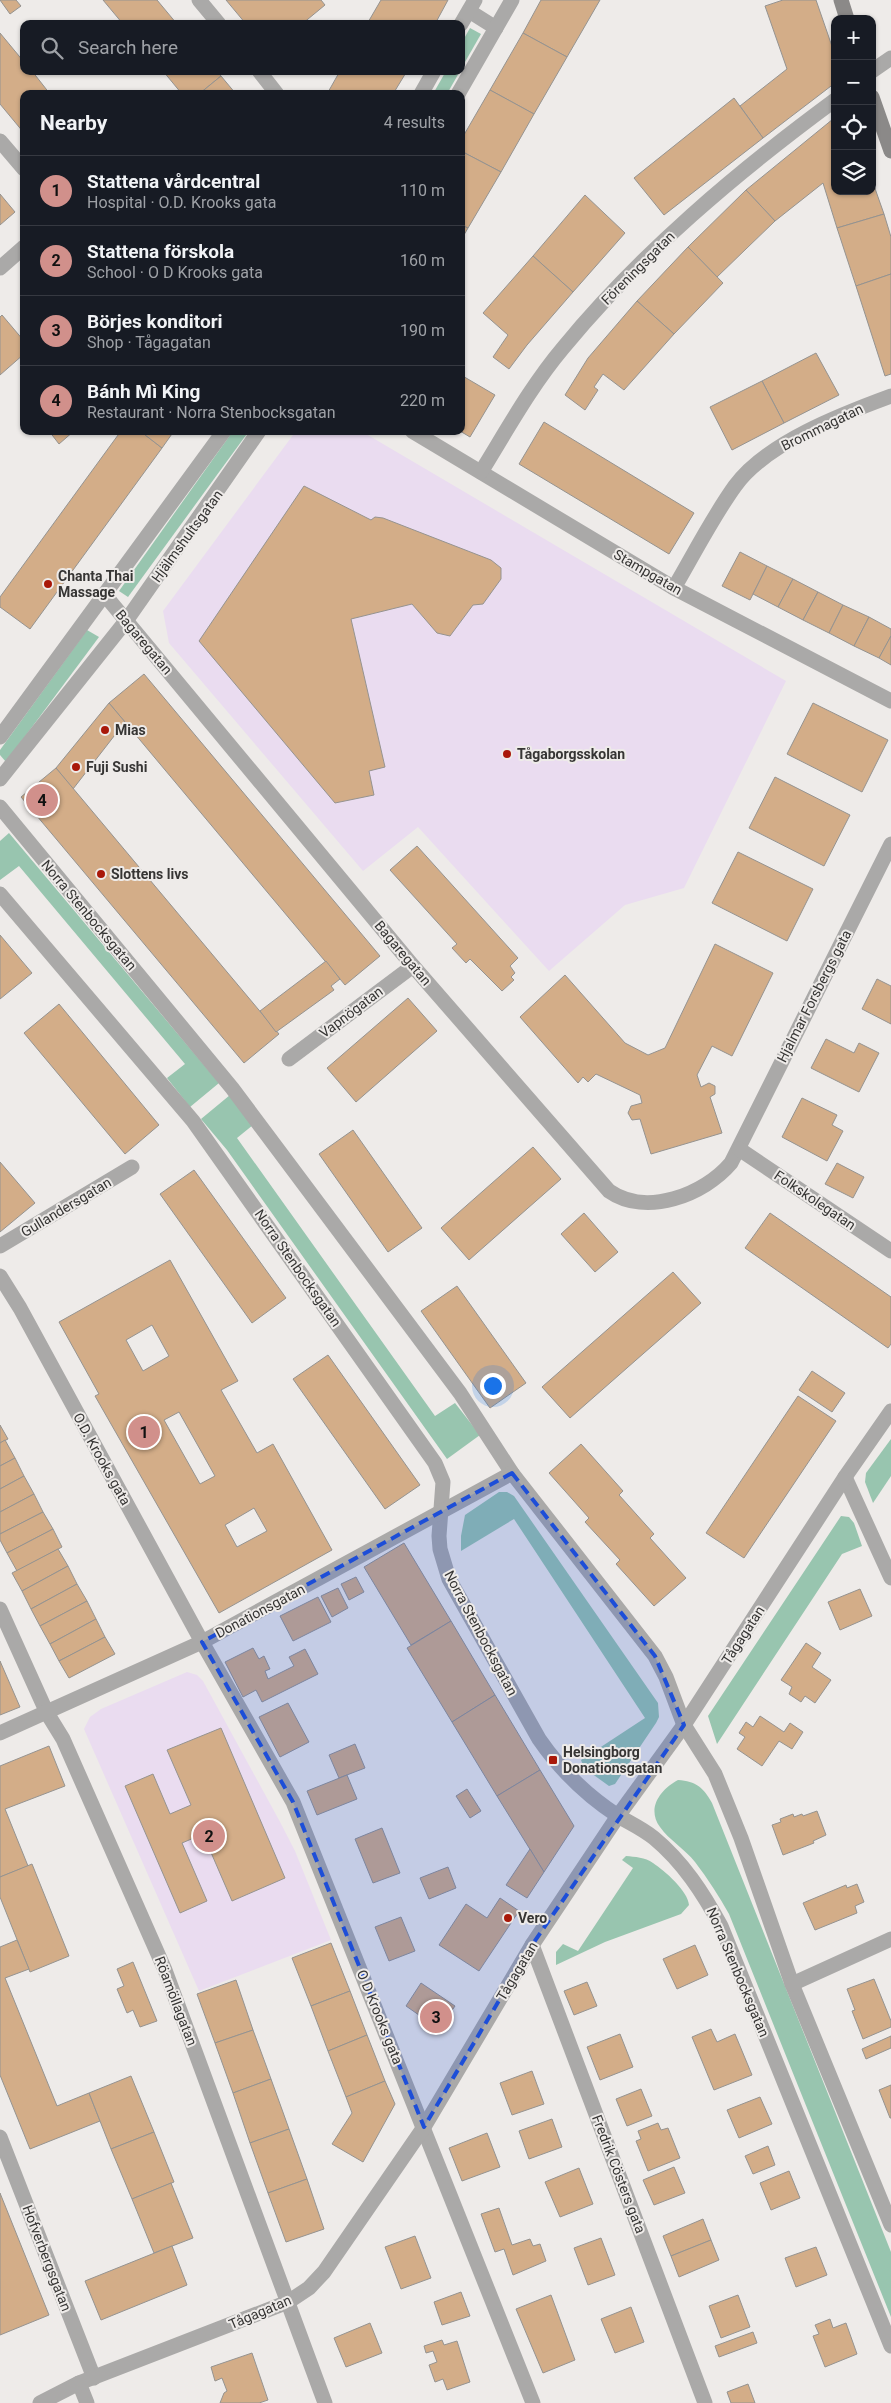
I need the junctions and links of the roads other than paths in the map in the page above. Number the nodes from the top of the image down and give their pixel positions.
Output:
1 (199, 0) edge
2 (512, 0) edge
3 (841, 0) edge
4 (468, 12) edge
5 (846, 15) edge
6 (216, 20) edge
7 (496, 28) junction
8 (891, 58) edge
9 (876, 68) edge
10 (261, 75) edge
11 (432, 75) edge
12 (274, 90) edge
13 (423, 90) edge
14 (460, 90) edge
15 (831, 103) edge
16 (875, 105) edge
17 (0, 142) edge
18 (891, 152) edge
19 (20, 165) edge
20 (20, 250) edge
21 (0, 268) edge
22 (891, 396) edge
23 (221, 435) edge
24 (256, 435) edge
25 (419, 435) edge
26 (481, 472) junction
27 (674, 588) junction
28 (104, 594) junction
29 (126, 621) junction
30 (891, 701) edge
31 (0, 737) edge
32 (0, 779) edge
33 (0, 807) edge
34 (891, 844) edge
35 (0, 894) edge
36 (413, 966) junction
37 (289, 1059) dead end
38 (739, 1149) junction
39 (132, 1167) dead end
40 (0, 1246) edge
41 (891, 1251) edge
42 (0, 1276) edge
43 (891, 1411) edge
44 (512, 1473) junction
45 (845, 1477) junction
46 (442, 1512) junction
47 (891, 1578) edge
48 (0, 1609) edge
49 (202, 1642) junction
50 (47, 1713) junction
51 (684, 1725) junction
52 (0, 1733) edge
53 (618, 1816) junction
54 (891, 1939) edge
55 (532, 1945) junction
56 (792, 1984) junction
57 (424, 2127) junction
58 (0, 2137) edge
59 (891, 2225) edge
60 (288, 2302) junction
61 (891, 2346) edge
62 (87, 2380) junction
63 (40, 2403) edge
64 (87, 2403) edge
65 (325, 2403) edge
66 (533, 2403) edge
67 (705, 2403) edge

1 - 6 street
2 - 7 street
3 - 5 street
4 - 7 street
7 - 14 street
8 - 9 street
10 - 12 street
11 - 13 street
15 - 26 street, Föreningsgatan
16 - 18 street
17 - 19 street
20 - 21 street
22 - 27 street, Brommagatan
23 - 28 street
24 - 29 street, Hjälmshultsgatan
25 - 26 street, Stampgatan
26 - 27 street, Stampgatan
27 - 30 street, Stampgatan
28 - 29 street, Bagaregatan
28 - 31 street
29 - 32 street, Hjälmshultsgatan
29 - 36 street, Bagaregatan
33 - 44 street, Norra Stenbocksgatan
34 - 38 street, Hjalmar Forsbergs gata
35 - 46 street, Norra Stenbocksgatan
36 - 37 street, Vapnögatan
36 - 38 street, Bagaregatan
38 - 41 street, Folkskolegatan
39 - 40 street, Gullandersgatan
42 - 49 street, O.D. Krooks gata
43 - 45 street, Tågagatan
44 - 46 street, Donationsgatan
44 - 51 street, Norra Stenbocksgatan
45 - 47 street
45 - 51 street, Tågagatan
46 - 49 street, Donationsgatan
46 - 53 street, Norra Stenbocksgatan
48 - 50 street, Röamöllagatan
49 - 50 street, Donationsgatan
49 - 57 street, O D Krooks gata
50 - 52 street, Donationsgatan
50 - 60 street, Röamöllagatan
51 - 53 street, Tågagatan
51 - 56 street, Norra Stenbocksgatan
53 - 55 street, Tågagatan
53 - 61 street, Norra Stenbocksgatan
54 - 56 street
55 - 57 street, Tågagatan
55 - 67 street, Fredrik Cösters gata
56 - 59 street, Norra Stenbocksgatan
57 - 60 street, Tågagatan
57 - 66 street, O D Krooks gata
58 - 62 street, Hofverbergsgatan
60 - 62 street, Tågagatan
60 - 65 street, Röamöllagatan
62 - 63 street, Tågagatan
62 - 64 street, Hofverbergsgatan

